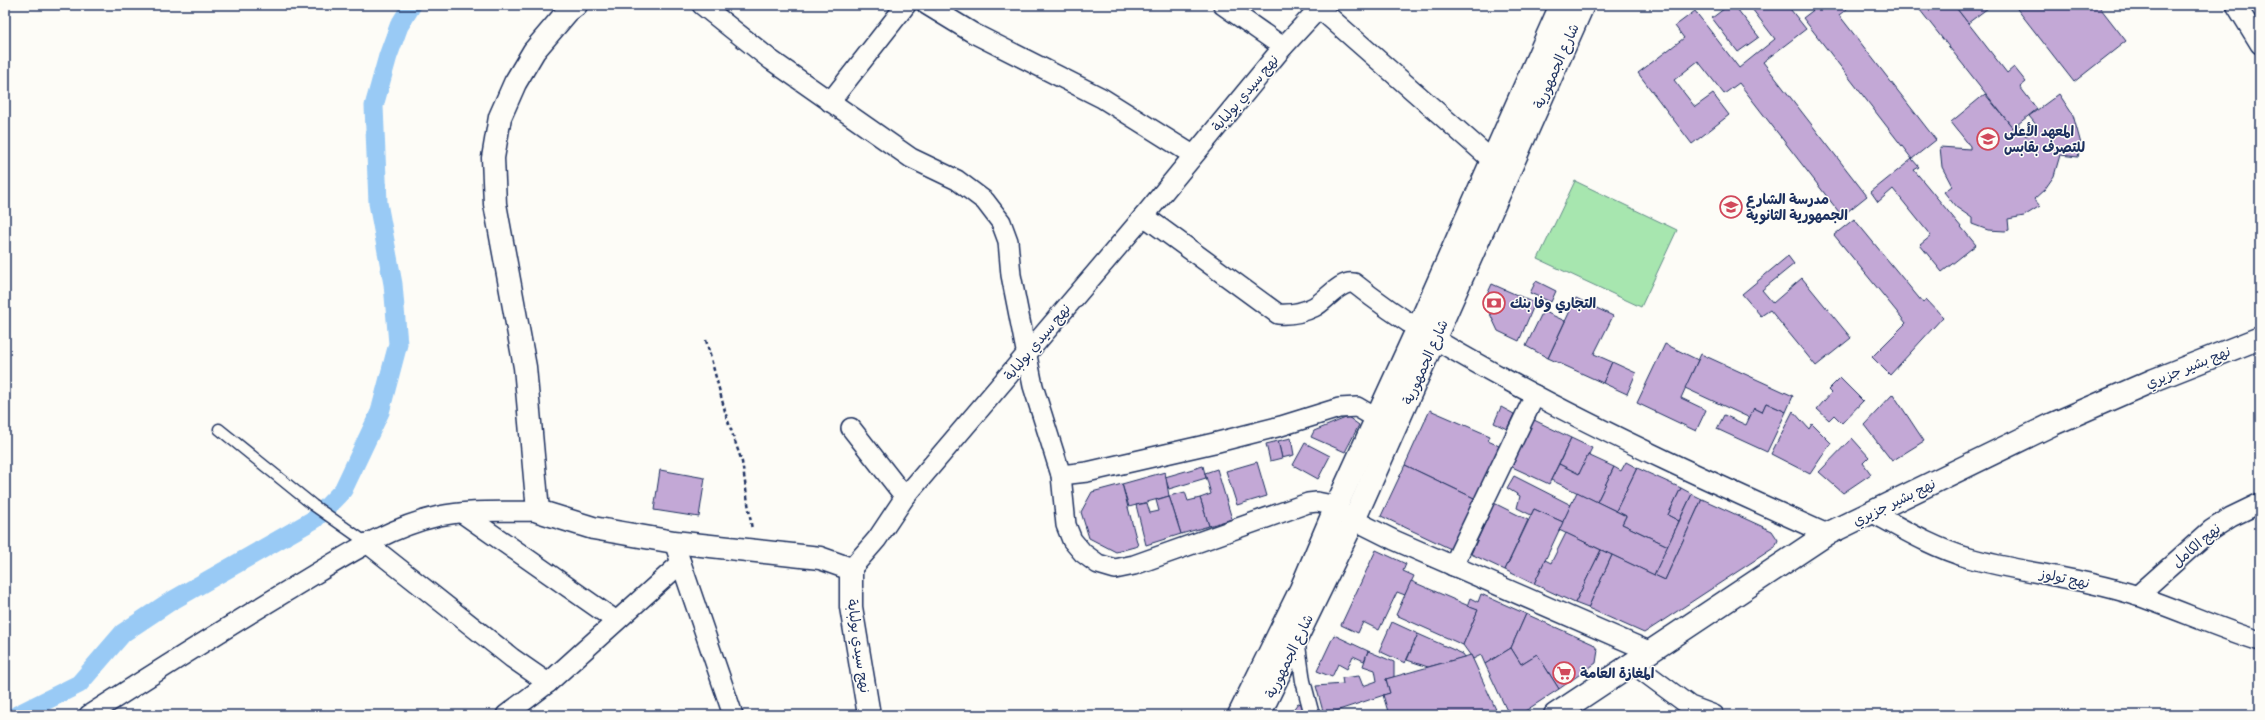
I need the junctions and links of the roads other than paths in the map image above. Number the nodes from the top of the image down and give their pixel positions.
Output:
1 (576, 5) edge
2 (702, 5) edge
3 (906, 5) edge
4 (927, 5) edge
5 (1223, 5) edge
6 (1561, 5) edge
7 (1583, 5) edge
8 (2236, 5) edge
9 (1321, 7) edge
10 (2260, 44) edge
11 (1283, 47) junction
12 (830, 102) junction
13 (1193, 155) junction
14 (1493, 161) junction
15 (1144, 216) junction
16 (1426, 335) junction
17 (2260, 338) edge
18 (1027, 354) junction
19 (1535, 395) junction
20 (1376, 418) junction
21 (851, 428) dead end
22 (218, 429) dead end
23 (1061, 475) junction
24 (905, 497) junction
25 (2260, 503) edge
26 (1335, 509) junction
27 (538, 512) junction
28 (462, 513) junction
29 (1873, 513) junction
30 (1354, 520) junction
31 (1827, 534) junction
32 (360, 538) junction
33 (674, 542) junction
34 (681, 563) junction
35 (1453, 566) junction
36 (851, 569) junction
37 (2137, 596) junction
38 (615, 620) junction
39 (1297, 638) junction
40 (2260, 641) edge
41 (1651, 652) junction
42 (1632, 663) junction
43 (548, 682) junction
44 (89, 715) edge
45 (506, 715) edge
46 (733, 715) edge
47 (869, 715) edge
48 (1239, 715) edge
49 (1259, 715) edge
50 (1312, 715) edge
51 (1555, 715) edge
52 (1714, 715) edge

1 - 27 street
2 - 12 street
3 - 12 street
4 - 13 street
5 - 11 street
6 - 14 street, شارع الجمهورية
7 - 16 street, شارع الجمهورية
8 - 10 street
9 - 11 street, نهج سيدي بولبابة
9 - 14 street
11 - 13 street, نهج سيدي بولبابة
12 - 18 street
13 - 15 street, نهج سيدي بولبابة
14 - 16 street, شارع الجمهورية
15 - 16 street
15 - 18 street, نهج سيدي بولبابة
16 - 19 street
16 - 20 street, شارع الجمهورية
16 - 30 street, شارع الجمهورية
17 - 29 street, نهج بشير جزيري
18 - 23 street
18 - 24 street, نهج سيدي بولبابة
19 - 31 street
19 - 35 street
20 - 23 street
20 - 26 street, شارع الجمهورية
21 - 24 street
22 - 32 lane
23 - 26 street
24 - 36 street, نهج سيدي بولبابة
25 - 37 street, نهج الكامل
26 - 30 street
26 - 48 street, شارع الجمهورية
27 - 28 street
27 - 33 street
28 - 32 street
28 - 38 street
29 - 31 street, نهج بشير جزيري
29 - 37 street, نهج تولوز
30 - 35 street
30 - 39 street, شارع الجمهورية
31 - 41 street, نهج بشير جزيري
32 - 43 street
32 - 44 street
33 - 34 street
33 - 36 street
34 - 38 street
34 - 46 street
35 - 41 street
36 - 47 street, نهج سيدي بولبابة
37 - 40 street, نهج تولوز
38 - 43 street
39 - 49 street, شارع الجمهورية
39 - 50 street
41 - 42 street, نهج بشير جزيري
42 - 51 street, نهج بشير جزيري
42 - 52 street
43 - 45 street

